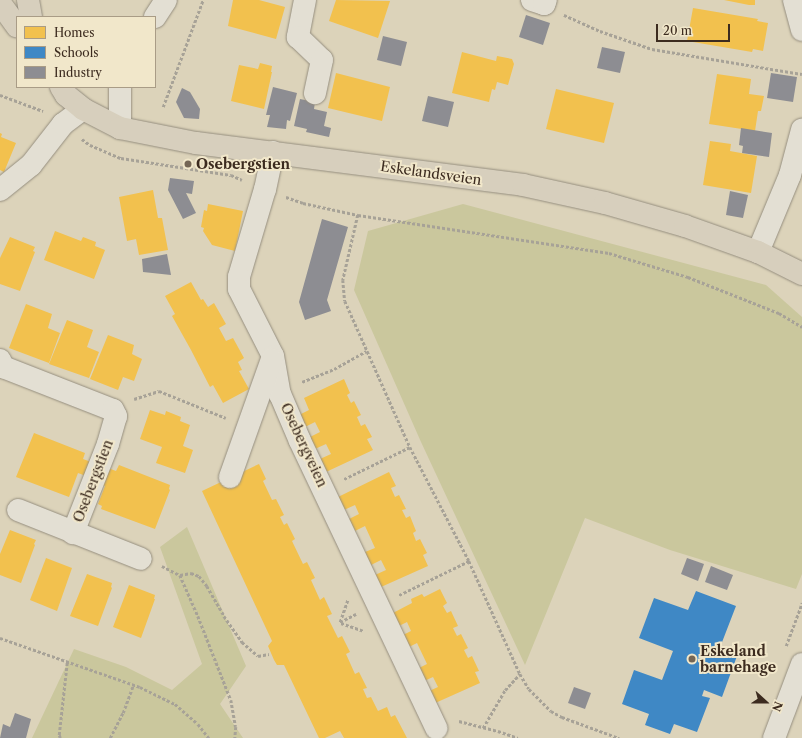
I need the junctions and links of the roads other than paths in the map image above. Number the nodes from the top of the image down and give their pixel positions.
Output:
1 (28, 0) edge
2 (166, 0) edge
3 (305, 0) edge
4 (532, 0) edge
5 (546, 0) edge
6 (794, 0) edge
7 (0, 4) edge
8 (31, 16) edge
9 (156, 16) edge
10 (16, 25) edge
11 (802, 30) edge
12 (62, 88) edge
13 (120, 88) edge
14 (315, 93) dead end
15 (83, 109) junction
16 (120, 128) junction
17 (802, 130) edge
18 (273, 152) junction
19 (796, 178) edge
20 (0, 190) edge
21 (758, 252) junction
22 (802, 274) edge
23 (273, 356) junction
24 (0, 360) edge
25 (230, 477) dead end
26 (18, 510) dead end
27 (73, 533) junction
28 (141, 559) road end
29 (802, 664) edge
30 (436, 728) road end
31 (774, 738) edge

1 - 8 main road
2 - 9 street
3 - 14 street
4 - 5 street
6 - 11 street
7 - 10 main road
12 - 15 main road, Eskelandsveien
13 - 16 street
15 - 16 main road, Eskelandsveien
15 - 20 street
16 - 18 main road, Eskelandsveien
17 - 19 street
18 - 21 main road, Eskelandsveien
18 - 23 street, Osebergveien
19 - 21 street
21 - 22 main road, Eskelandsveien
23 - 25 street
23 - 30 street, Osebergveien
24 - 27 street, Osebergstien
26 - 27 street, Osebergstien
27 - 28 street, Osebergstien
29 - 31 street

